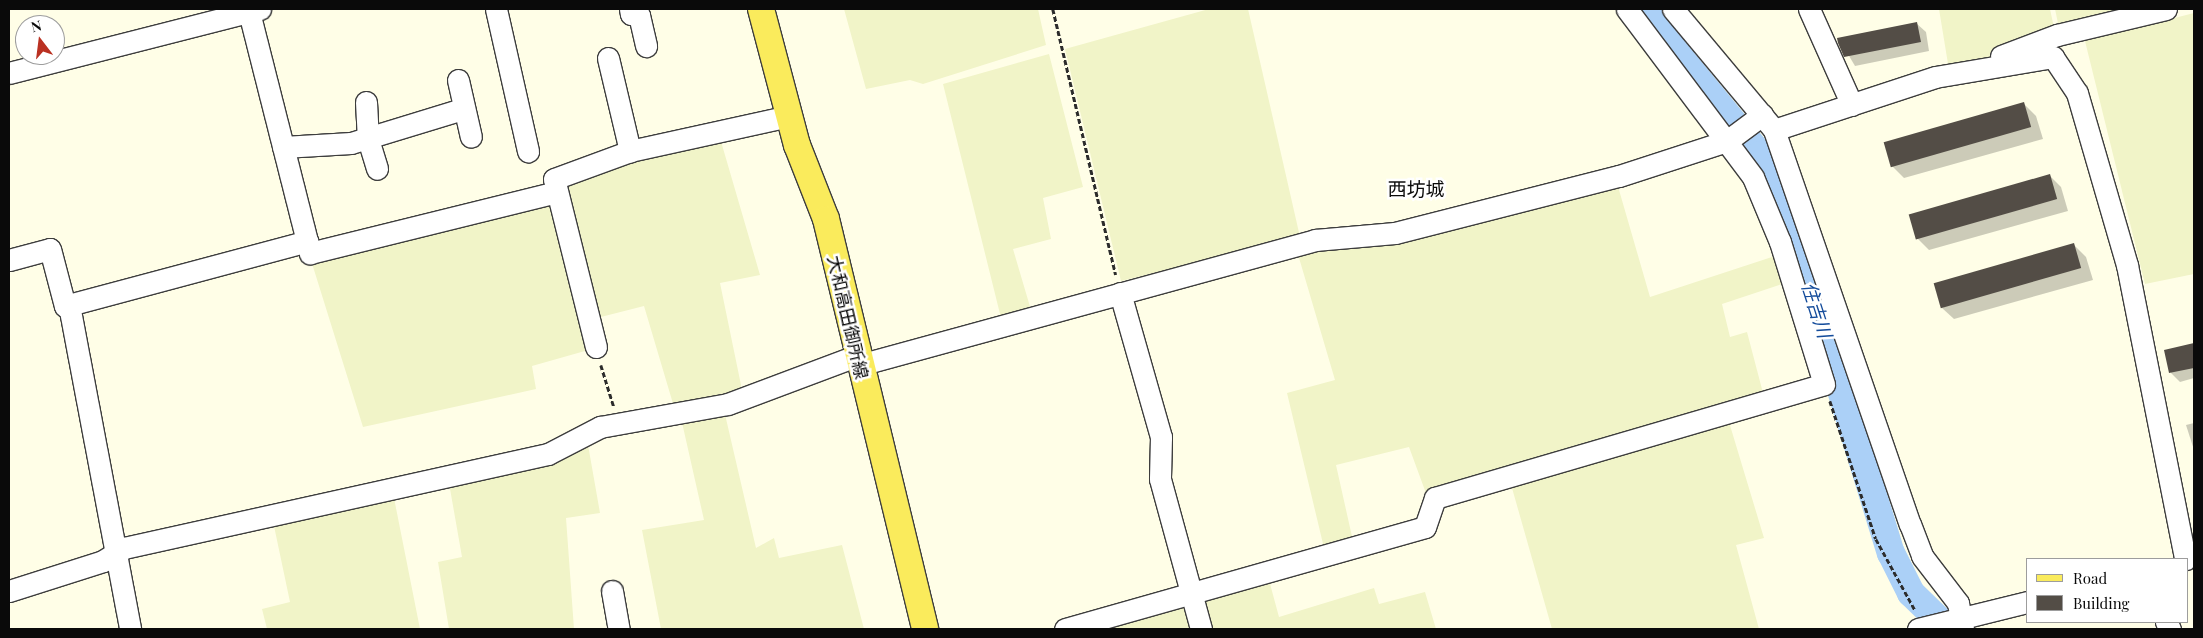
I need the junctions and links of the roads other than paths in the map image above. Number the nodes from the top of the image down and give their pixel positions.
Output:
1 (496, 9) edge
2 (630, 9) edge
3 (761, 9) edge
4 (1627, 9) edge
5 (1673, 9) edge
6 (1808, 9) edge
7 (2166, 9) edge
8 (255, 10) edge
9 (646, 46) dead end
10 (608, 58) dead end
11 (1960, 71) junction
12 (9, 73) edge
13 (458, 80) dead end
14 (366, 102) dead end
15 (1852, 105) junction
16 (462, 109) junction
17 (789, 116) junction
18 (1768, 123) junction
19 (471, 137) dead end
20 (368, 139) junction
21 (1727, 141) junction
22 (283, 147) junction
23 (630, 150) junction
24 (528, 151) dead end
25 (377, 168) dead end
26 (557, 192) junction
27 (307, 242) junction
28 (9, 260) edge
29 (1120, 293) junction
30 (69, 305) junction
31 (596, 346) road end
32 (858, 360) junction
33 (113, 555) junction
34 (2185, 558) edge
35 (9, 591) edge
36 (612, 591) dead end
37 (1192, 594) junction
38 (2026, 602) edge
39 (1963, 624) edge
40 (1922, 628) edge
41 (130, 629) edge
42 (619, 629) edge
43 (924, 629) edge
44 (1066, 629) edge
45 (1201, 629) edge

1 - 24 street
2 - 9 street
3 - 17 main road, 大和高田御所線
4 - 21 street
5 - 18 street
6 - 15 street
7 - 11 street
8 - 12 street
8 - 22 street
10 - 23 street
11 - 15 street
11 - 34 street
13 - 16 street
14 - 20 street
15 - 18 street
16 - 19 street
16 - 20 street
17 - 23 street
17 - 32 main road, 大和高田御所線
18 - 21 street
18 - 39 street
20 - 22 street
20 - 25 street
21 - 29 street
21 - 37 street
22 - 27 street
23 - 26 street
26 - 27 street
26 - 31 street
27 - 30 street
28 - 30 street
29 - 32 street
29 - 37 street
30 - 33 street
32 - 33 street
32 - 43 main road, 大和高田御所線
33 - 35 street
33 - 41 street
36 - 42 street
37 - 44 street
37 - 45 street
38 - 39 street
39 - 40 street

